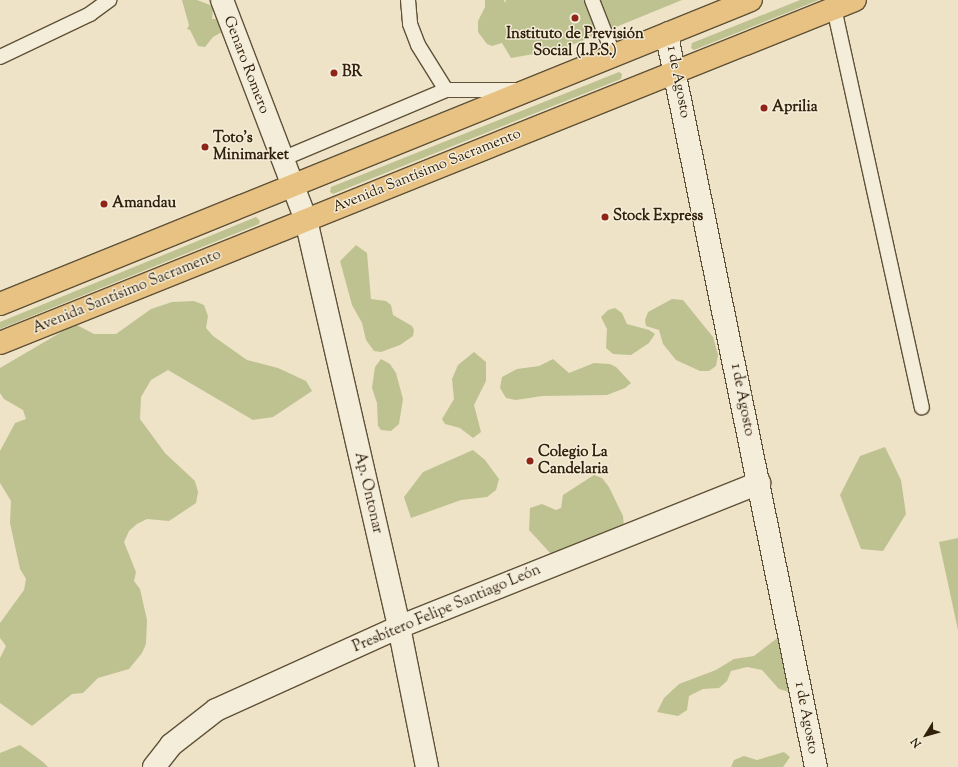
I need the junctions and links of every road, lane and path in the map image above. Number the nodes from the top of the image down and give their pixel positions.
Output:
1 (109, 0) edge
2 (222, 0) edge
3 (408, 0) edge
4 (592, 0) edge
5 (752, 0) edge
6 (855, 0) edge
7 (834, 8) junction
8 (669, 33) junction
9 (0, 56) edge
10 (614, 56) junction
11 (676, 72) junction
12 (446, 90) junction
13 (529, 90) junction
14 (282, 159) junction
15 (292, 186) junction
16 (306, 220) junction
17 (0, 304) edge
18 (0, 343) edge
19 (922, 407) dead end
20 (759, 483) junction
21 (399, 627) junction
22 (154, 767) edge
23 (426, 767) edge
24 (816, 767) edge

1 - 9 lane
2 - 14 street, Genaro Romero
3 - 12 lane
4 - 10 lane
5 - 8 main road
6 - 7 main road, Avenida Santísimo Sacramento
7 - 11 main road, Avenida Santísimo Sacramento
7 - 19 lane
8 - 10 main road
8 - 11 street, 1 de Agosto
10 - 13 main road
11 - 16 main road, Avenida Santísimo Sacramento
11 - 20 street, 1 de Agosto
12 - 13 lane
12 - 14 lane
13 - 15 main road
14 - 15 street, Genaro Romero
15 - 16 street, Genaro Romero
15 - 17 main road
16 - 18 main road, Avenida Santísimo Sacramento
16 - 21 street, Ap. Ontonar
20 - 21 street, Presbítero Felipe Santiago León
20 - 24 street, 1 de Agosto
21 - 22 street, Presbítero Felipe Santiago León
21 - 23 street, Ap. Ontonar

